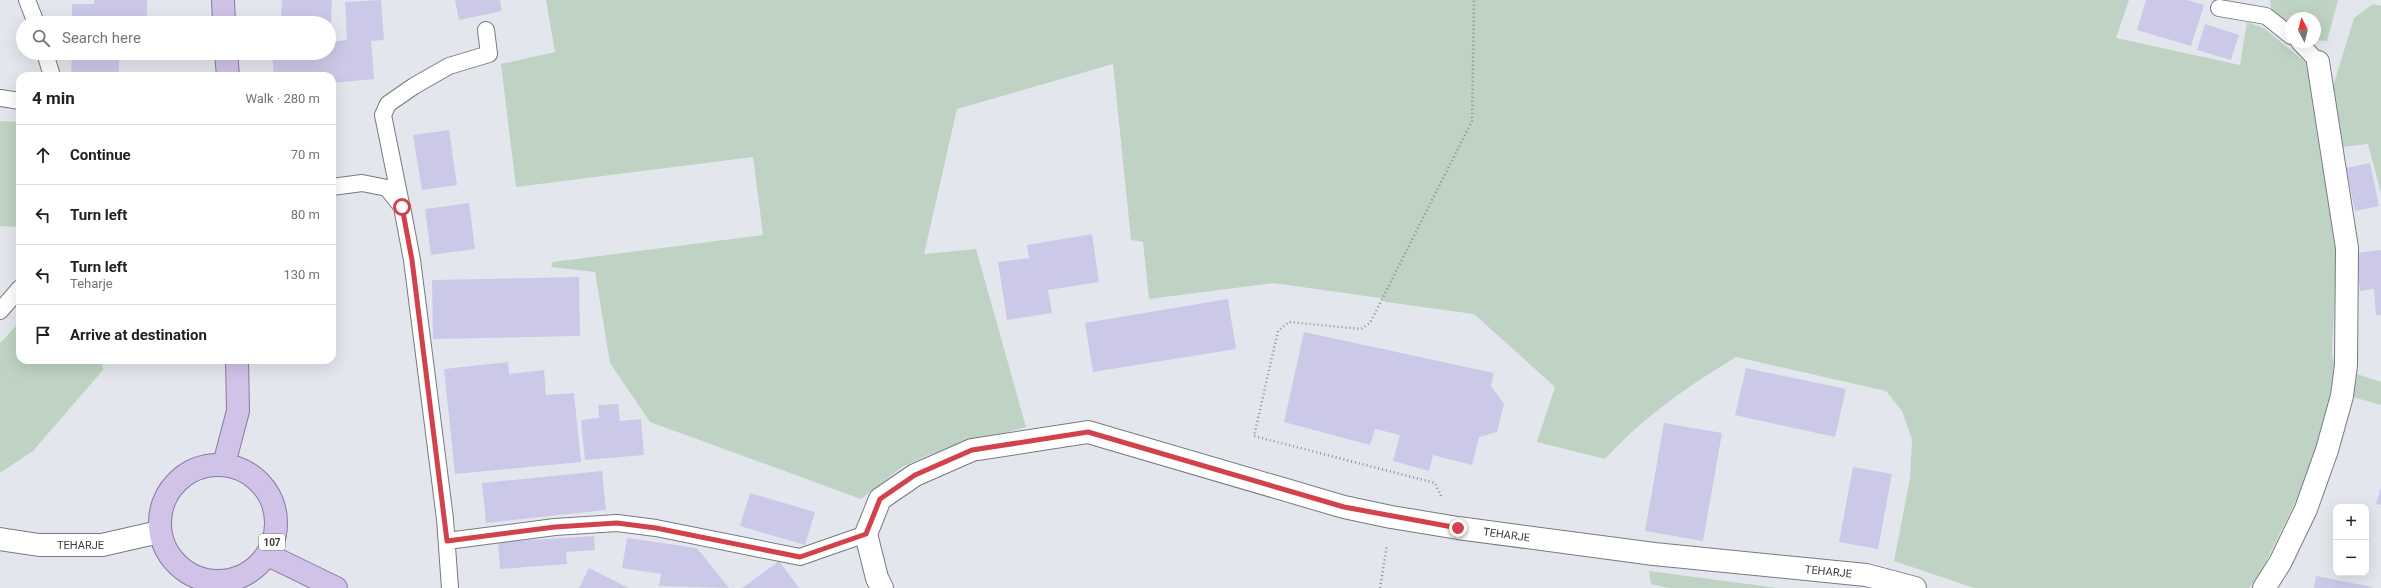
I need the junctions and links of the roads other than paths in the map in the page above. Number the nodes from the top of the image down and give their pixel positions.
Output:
1 (27, 0) edge
2 (223, 0) edge
3 (2219, 8) dead end
4 (33, 16) edge
5 (224, 16) edge
6 (486, 30) dead end
7 (2285, 31) edge
8 (2305, 48) edge
9 (47, 60) edge
10 (227, 60) edge
11 (2318, 62) joint
12 (51, 72) edge
13 (228, 72) edge
14 (0, 98) edge
15 (16, 100) edge
16 (336, 186) edge
17 (402, 207) junction
18 (16, 293) edge
19 (0, 311) edge
20 (237, 364) edge
21 (224, 464) junction
22 (159, 532) junction
23 (866, 534) junction
24 (0, 539) edge
25 (447, 541) junction
26 (268, 555) junction
27 (336, 588) edge
28 (450, 588) edge
29 (882, 588) edge
30 (1915, 588) edge
31 (2264, 588) edge

1 - 4 lane
2 - 5 main road
3 - 7 lane
6 - 17 lane
8 - 11 lane
9 - 12 lane
10 - 13 main road
11 - 31 street
14 - 15 lane
16 - 17 lane
17 - 25 lane
18 - 19 lane
20 - 21 main road
21 - 22 main road, 107
21 - 26 main road, 107
22 - 24 street, TEHARJE
22 - 26 main road, 107
23 - 25 lane
23 - 29 street
23 - 30 street, TEHARJE
25 - 28 lane
26 - 27 main road, 107

